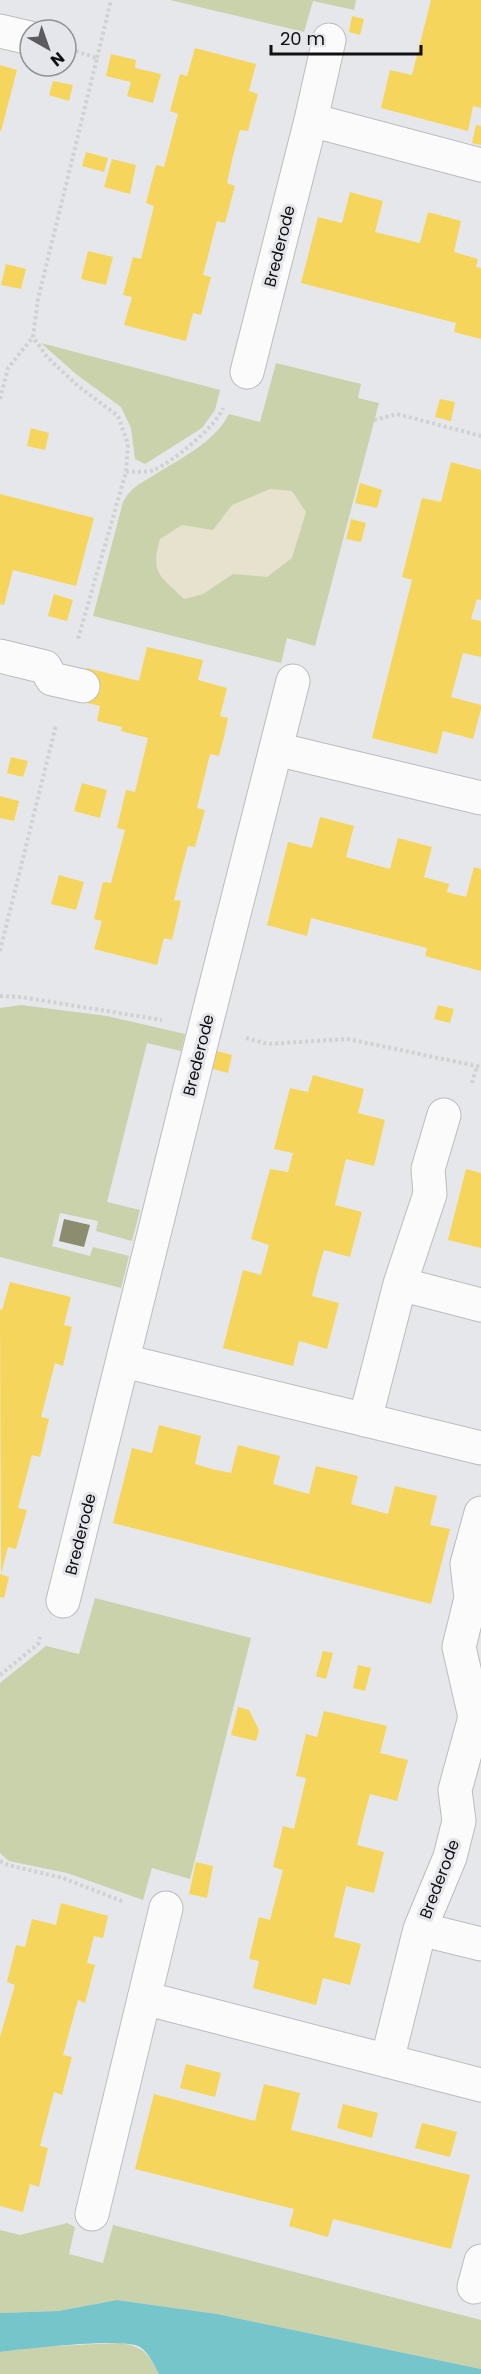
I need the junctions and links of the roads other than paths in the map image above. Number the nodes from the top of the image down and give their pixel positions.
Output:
1 (0, 31) edge
2 (18, 35) edge
3 (329, 40) dead end
4 (311, 120) junction
5 (481, 165) edge
6 (247, 372) road end
7 (0, 656) edge
8 (293, 681) dead end
9 (74, 684) road end
10 (276, 749) junction
11 (481, 798) edge
12 (444, 1114) dead end
13 (400, 1284) junction
14 (481, 1305) edge
15 (124, 1361) junction
16 (365, 1420) junction
17 (481, 1448) edge
18 (481, 1513) edge
19 (63, 1601) dead end
20 (165, 1914) road end
21 (420, 1929) junction
22 (481, 1944) edge
23 (144, 1998) junction
24 (387, 2061) junction
25 (481, 2085) edge
26 (92, 2214) dead end

1 - 2 street
3 - 4 street, Brederode
4 - 5 street
4 - 6 street, Brederode
7 - 9 street
8 - 10 street, Brederode
10 - 11 street
10 - 15 street, Brederode
12 - 13 street
13 - 14 street
13 - 16 street
15 - 16 street
15 - 19 street, Brederode
16 - 17 street
18 - 21 street, Brederode
20 - 23 street
21 - 22 street, Brederode
21 - 24 street, Brederode
23 - 24 street
23 - 26 street
24 - 25 street

